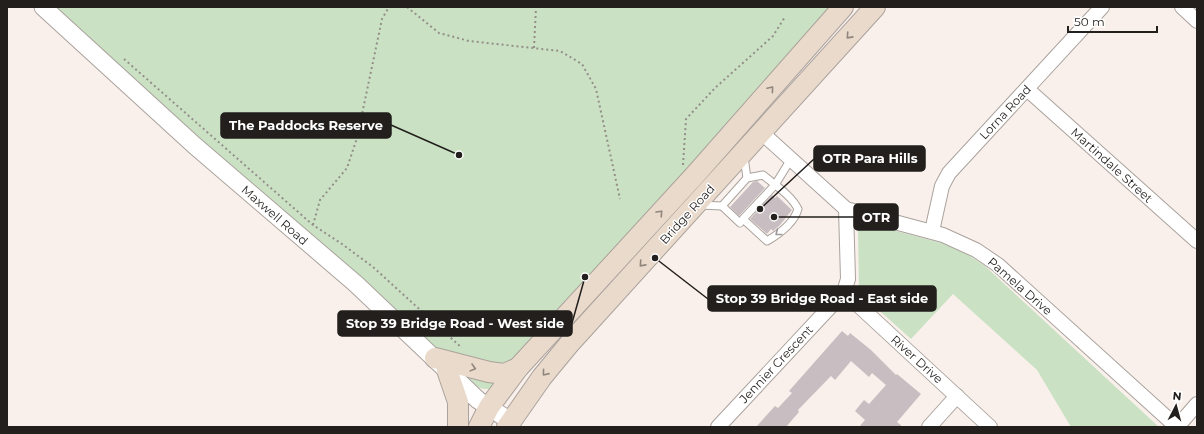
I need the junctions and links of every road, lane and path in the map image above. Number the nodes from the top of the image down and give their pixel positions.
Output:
1 (42, 7) edge
2 (389, 7) edge
3 (407, 7) edge
4 (536, 7) edge
5 (843, 7) edge
6 (875, 7) edge
7 (1102, 7) edge
8 (1182, 7) edge
9 (785, 17) dead end
10 (1197, 21) edge
11 (534, 48) junction
12 (119, 55) dead end
13 (1027, 89) junction
14 (746, 119) junction
15 (762, 132) junction
16 (743, 152) junction
17 (791, 159) junction
18 (682, 170) dead end
19 (747, 178) junction
20 (775, 184) junction
21 (620, 199) dead end
22 (695, 205) junction
23 (722, 206) junction
24 (846, 209) junction
25 (743, 219) junction
26 (313, 226) junction
27 (932, 231) junction
28 (1197, 241) edge
29 (844, 292) junction
30 (466, 351) dead end
31 (441, 364) junction
32 (518, 368) junction
33 (957, 396) junction
34 (1197, 404) edge
35 (489, 407) junction
36 (508, 424) edge
37 (458, 427) edge
38 (479, 427) edge
39 (718, 427) edge
40 (929, 427) edge
41 (990, 427) edge
42 (1177, 427) edge

1 - 31 street, Maxwell Road
2 - 26 path
3 - 11 path
4 - 11 path
14 -> 5 main road, Bridge Road
6 -> 15 main road, Bridge Road
7 - 13 street, Lorna Road
8 - 10 street
9 - 18 path
11 - 21 path
12 - 26 path
13 - 27 street, Lorna Road
13 - 28 street, Martindale Street
14 - 15 main road
32 -> 14 main road, Bridge Road
15 - 16 main road, Bridge Road
15 - 17 street, Pamela Drive
16 - 19 lane
16 - 22 main road, Bridge Road
17 - 20 lane
17 - 24 street, Pamela Drive
19 - 20 lane
19 - 23 lane
20 - 25 lane
20 -> 25 lane
22 - 23 lane
22 -> 36 main road, Bridge Road
23 - 25 lane
24 - 27 street, Pamela Drive
24 - 29 street
26 - 30 path
27 - 42 street, Pamela Drive
29 - 33 street, River Drive
29 - 39 street, Jennier Crescent
31 -> 32 main road
31 - 35 street, Maxwell Road
31 - 37 main road
32 - 35 main road, Bridge Road
33 - 40 street
33 - 41 street, River Drive
34 - 42 street
35 - 36 street, Maxwell Road
35 - 38 main road, Bridge Road

